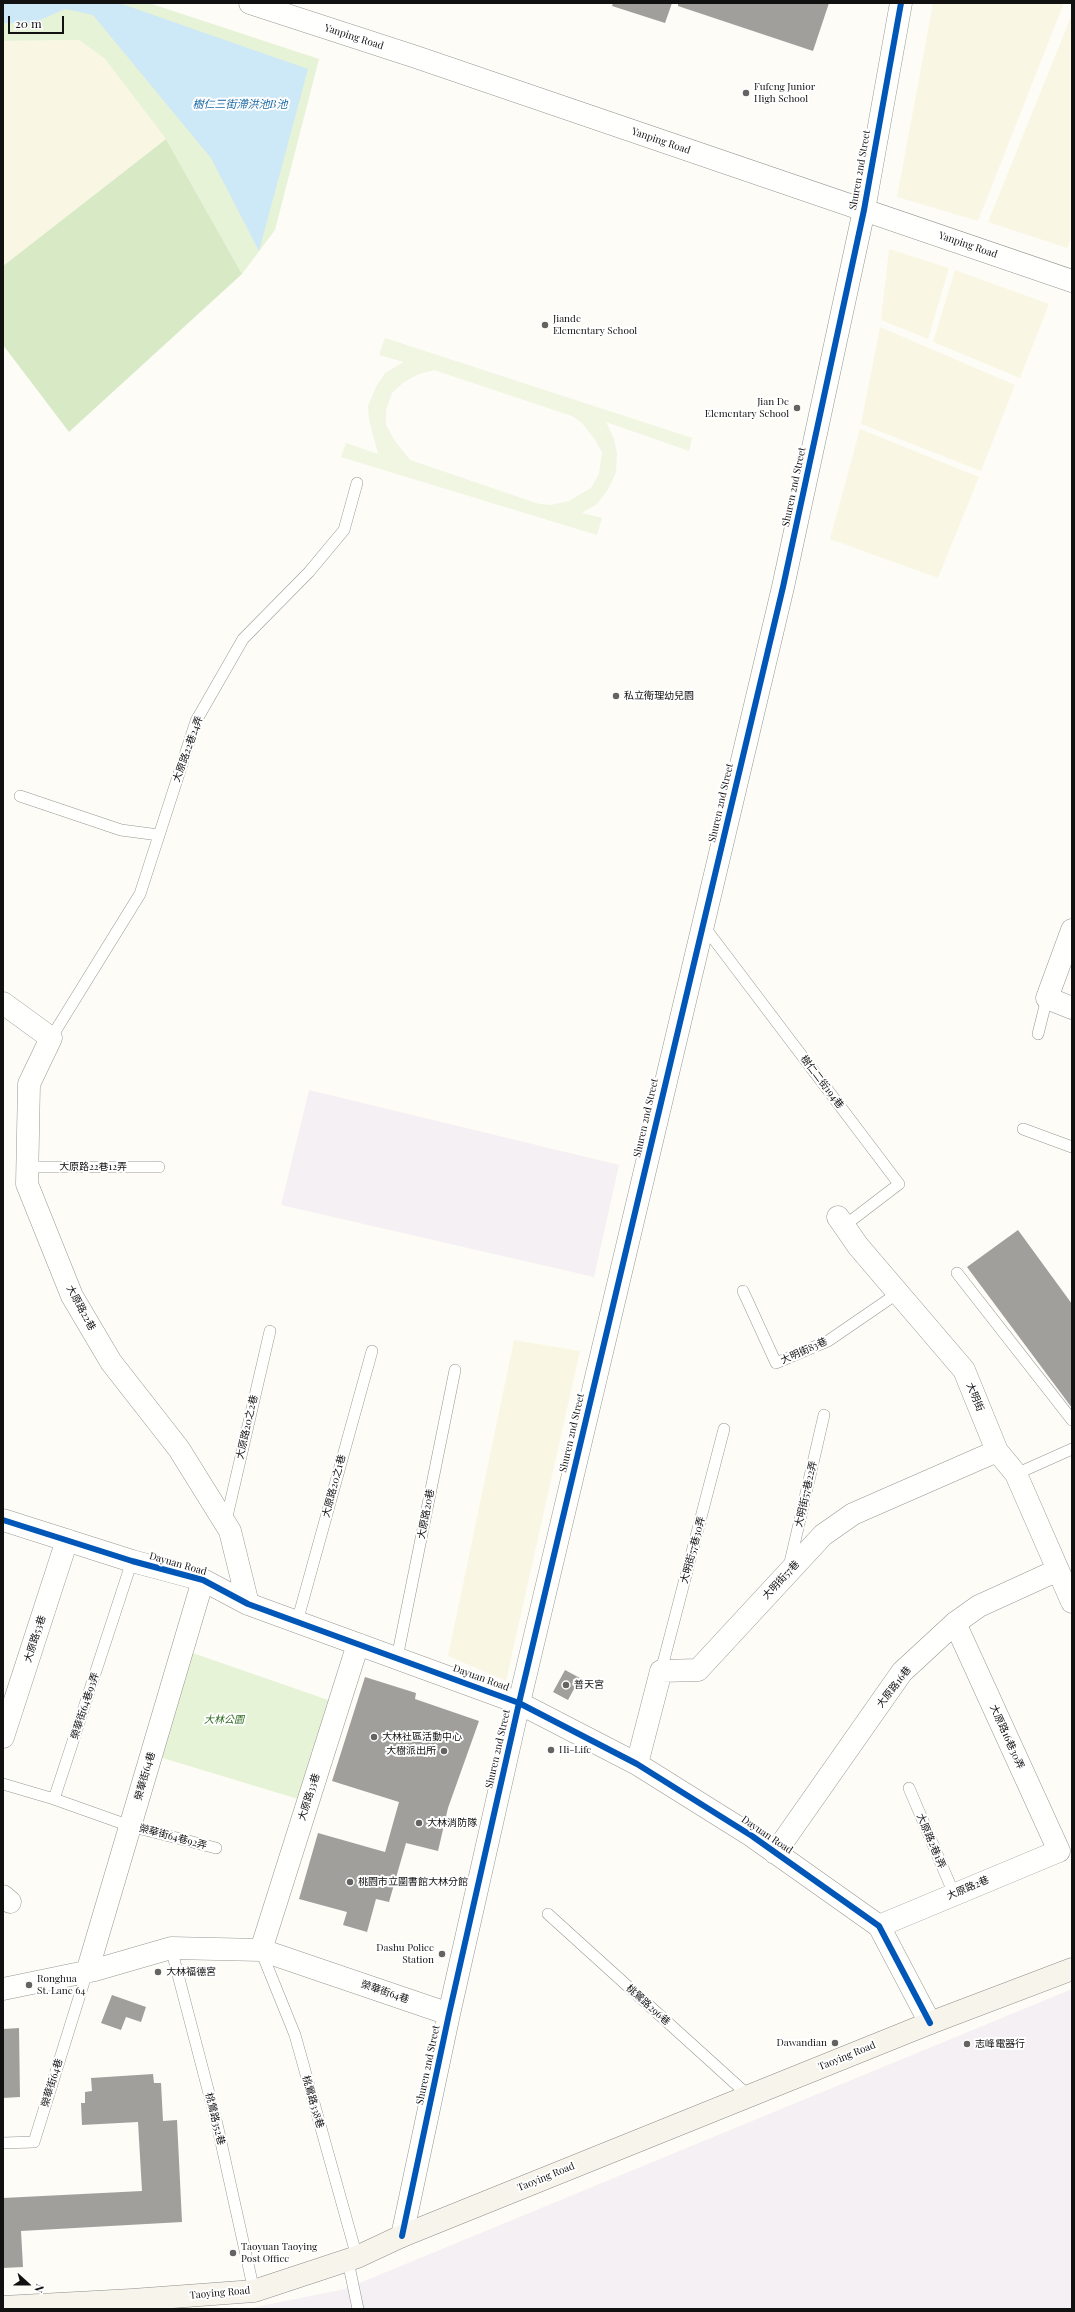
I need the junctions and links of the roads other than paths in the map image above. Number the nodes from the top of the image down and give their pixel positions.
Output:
1 (250, 3) edge
2 (901, 3) edge
3 (864, 210) junction
4 (1072, 281) edge
5 (357, 483) dead end
6 (20, 796) dead end
7 (159, 835) junction
8 (702, 924) junction
9 (1072, 930) edge
10 (1047, 998) junction
11 (3, 1003) edge
12 (1072, 1008) edge
13 (1038, 1034) dead end
14 (51, 1038) junction
15 (1023, 1129) dead end
16 (1072, 1147) edge
17 (28, 1167) junction
18 (159, 1167) dead end
19 (841, 1222) joint
20 (957, 1273) dead end
21 (743, 1291) dead end
22 (898, 1293) junction
23 (270, 1331) dead end
24 (372, 1350) dead end
25 (454, 1370) dead end
26 (824, 1415) dead end
27 (1072, 1420) edge
28 (724, 1429) dead end
29 (1072, 1449) edge
30 (997, 1451) junction
31 (1016, 1474) junction
32 (3, 1520) edge
33 (225, 1524) junction
34 (67, 1540) junction
35 (132, 1561) junction
36 (1058, 1570) junction
37 (787, 1574) junction
38 (203, 1580) junction
39 (1072, 1602) edge
40 (248, 1604) junction
41 (297, 1622) junction
42 (955, 1623) junction
43 (358, 1644) junction
44 (397, 1658) junction
45 (661, 1671) junction
46 (519, 1703) junction
47 (3, 1737) edge
48 (637, 1764) junction
49 (3, 1784) edge
50 (909, 1788) dead end
51 (54, 1799) junction
52 (130, 1826) junction
53 (216, 1848) dead end
54 (1059, 1851) joint
55 (775, 1853) junction
56 (954, 1894) junction
57 (548, 1914) dead end
58 (879, 1926) junction
59 (171, 1948) junction
60 (261, 1950) junction
61 (1072, 1969) edge
62 (87, 1972) junction
63 (3, 1989) edge
64 (449, 2014) junction
65 (930, 2022) junction
66 (749, 2096) junction
67 (3, 2143) edge
68 (402, 2236) junction
69 (352, 2259) junction
70 (254, 2291) junction
71 (3, 2307) edge
72 (358, 2309) edge

1 - 3 street, Yanping Road
2 - 3 street, Shuren 2nd Street
3 - 4 street, Yanping Road
3 - 8 street, Shuren 2nd Street
5 - 7 lane, 大原路22巷24弄
6 - 7 lane
7 - 14 lane, 大原路22巷24弄
8 - 19 lane, 樹仁二街194巷
8 - 46 street, Shuren 2nd Street
9 - 10 street
10 - 12 street
10 - 13 lane
11 - 14 street
14 - 17 street, 大原路22巷
15 - 16 lane
17 - 18 lane, 大原路22巷12弄
17 - 33 street, 大原路22巷
19 - 22 street, 大明街
20 - 27 lane
21 - 22 lane, 大明街83巷
22 - 30 street, 大明街
23 - 33 lane, 大原路20之2巷
24 - 41 lane, 大原路20之1巷
25 - 44 lane, 大原路20巷
26 - 37 lane, 大明街57巷22弄
28 - 45 lane, 大明街57巷30弄
29 - 31 lane
30 - 31 street, 大明街
30 - 37 street, 大明街57巷
31 - 36 street, 大明街
32 - 34 street, Dayuan Road
33 - 40 street, 大原路22巷
34 - 35 street, Dayuan Road
34 - 47 street, 大原路53巷
35 - 38 street, Dayuan Road
35 - 51 lane, 榮華街64巷93弄
36 - 39 street, 大明街
36 - 42 street, 大原路16巷
37 - 45 street, 大明街57巷
38 - 40 street, Dayuan Road
38 - 52 street, 榮華街64巷
40 - 41 street, Dayuan Road
41 - 43 street, Dayuan Road
42 - 54 street, 大原路16巷30弄
42 - 55 street, 大原路16巷
43 - 44 street, Dayuan Road
43 - 60 street, 大原路33巷
44 - 46 street, Dayuan Road
45 - 48 street
46 - 48 street, Dayuan Road
46 - 64 street, Shuren 2nd Street
48 - 55 street, Dayuan Road
49 - 51 lane
50 - 56 lane, 大原路2巷1弄
51 - 52 lane, 榮華街64巷92弄
52 - 53 lane, 榮華街64巷92弄
52 - 62 street, 榮華街64巷
54 - 56 street, 大原路2巷
55 - 58 street, Dayuan Road
56 - 58 street, 大原路2巷
57 - 66 lane, 桃鶯路296巷
58 - 65 street, Dayuan Road
59 - 60 street, 榮華街64巷
59 - 62 street, 榮華街64巷
59 - 70 lane, 桃鶯路352巷
60 - 64 street, 榮華街64巷
60 - 69 lane, 桃鶯路338巷
61 - 65 main road, Taoying Road
62 - 63 street, 榮華街64巷
62 - 67 lane, 榮華街64巷
64 - 68 street, Shuren 2nd Street
65 - 66 main road, Taoying Road
66 - 68 main road, Taoying Road
68 - 69 main road, Taoying Road
69 - 70 main road, Taoying Road
69 - 72 lane, 桃鶯路338巷
70 - 71 main road, Taoying Road

